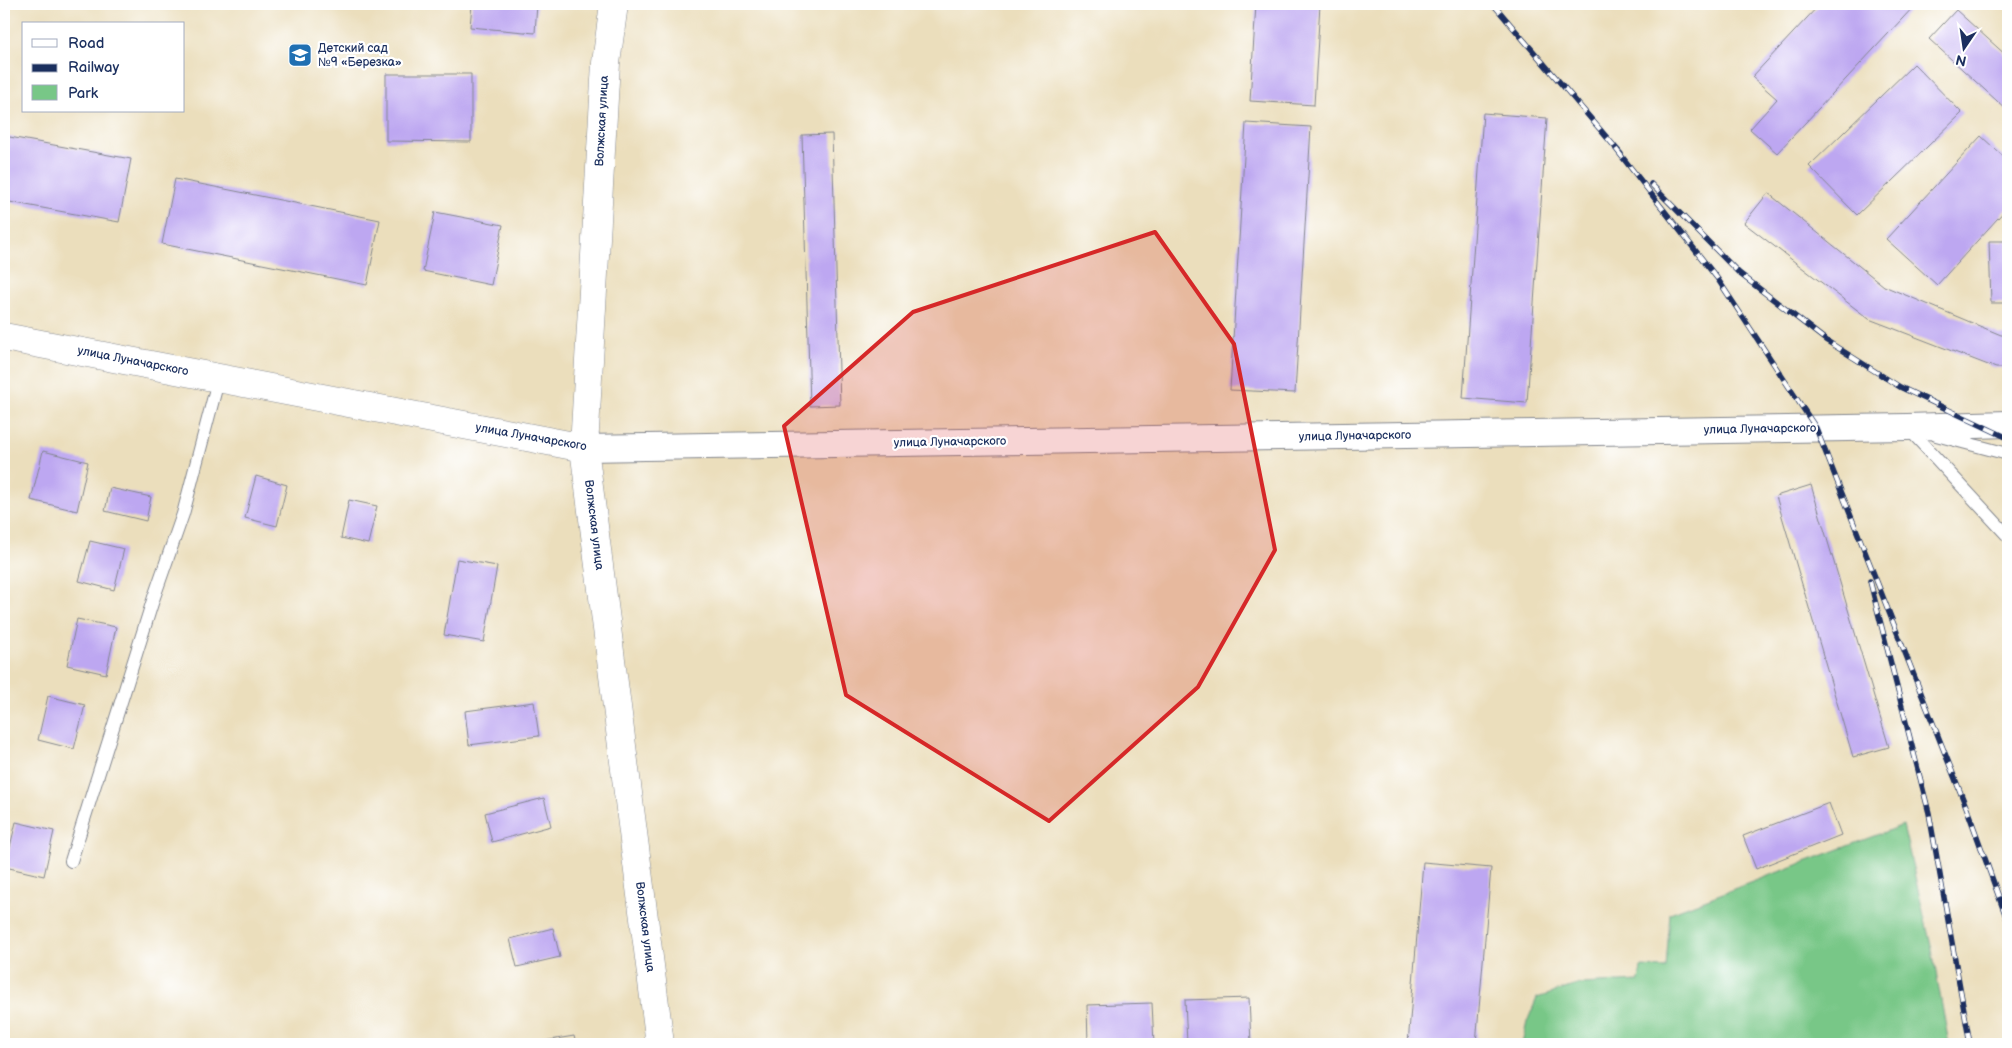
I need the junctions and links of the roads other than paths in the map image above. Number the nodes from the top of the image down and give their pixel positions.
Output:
1 (614, 4) edge
2 (4, 337) edge
3 (219, 377) junction
4 (2008, 424) edge
5 (1907, 427) junction
6 (584, 448) junction
7 (2008, 454) edge
8 (2008, 536) edge
9 (71, 861) dead end
10 (660, 1044) edge

1 - 6 street, Волжская улица
2 - 3 street, улица Луначарского
3 - 6 street, улица Луначарского
3 - 9 lane
4 - 5 street, улица Луначарского
5 - 6 street, улица Луначарского
5 - 7 lane
5 - 8 lane
6 - 10 street, Волжская улица

